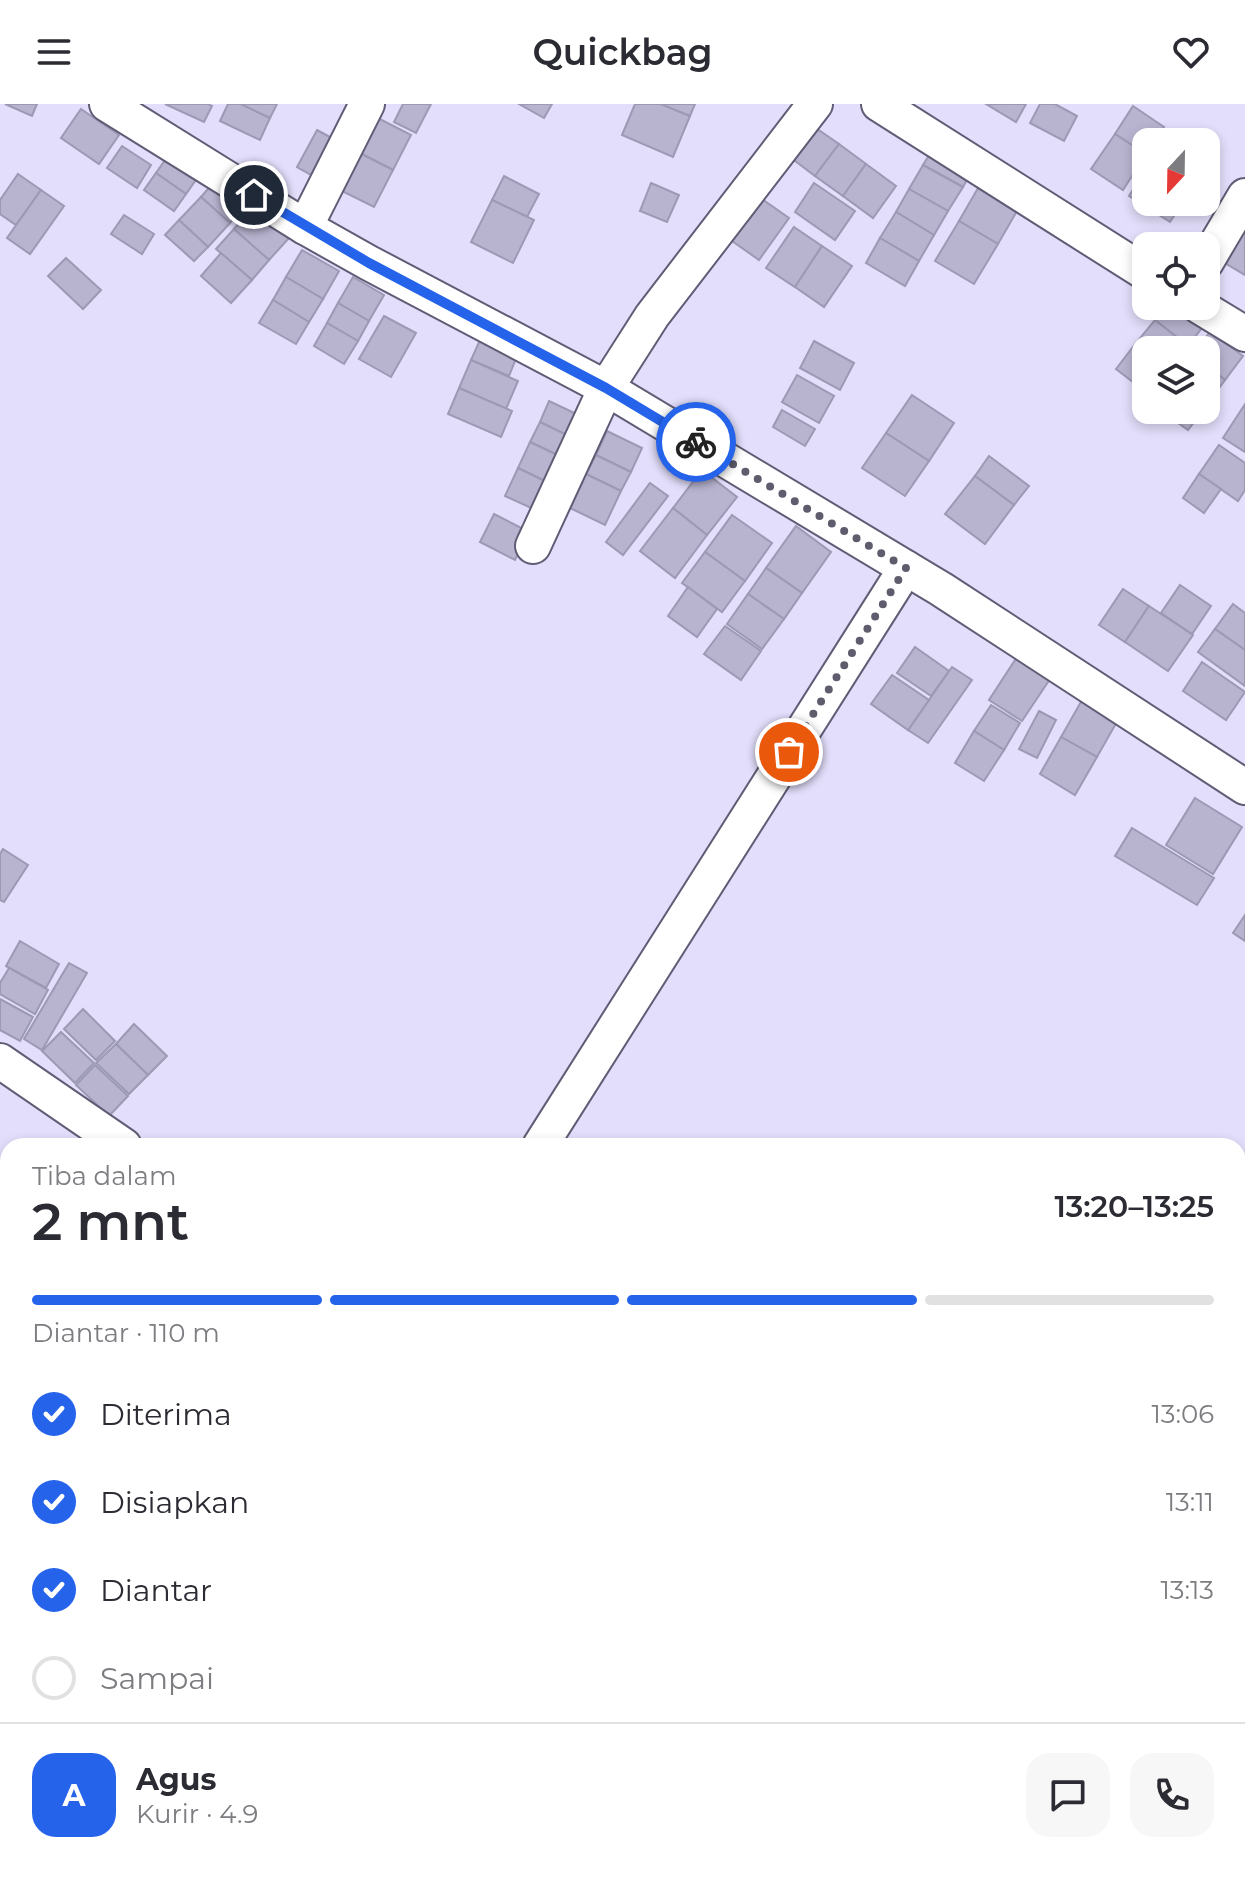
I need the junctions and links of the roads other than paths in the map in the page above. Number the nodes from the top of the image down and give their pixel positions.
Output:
1 (107, 104) edge
2 (367, 104) edge
3 (815, 104) edge
4 (879, 104) edge
5 (1245, 196) edge
6 (305, 227) junction
7 (1220, 238) edge
8 (1132, 264) edge
9 (1220, 319) edge
10 (1245, 334) edge
11 (606, 388) junction
12 (533, 546) dead end
13 (906, 568) junction
14 (1245, 787) edge
15 (0, 1061) edge
16 (112, 1138) edge
17 (545, 1138) edge

1 - 6 street
2 - 6 street
3 - 11 street
4 - 8 street
5 - 7 street
6 - 11 street
9 - 10 street
11 - 12 street
11 - 13 street
13 - 14 street
13 - 17 street
15 - 16 street

